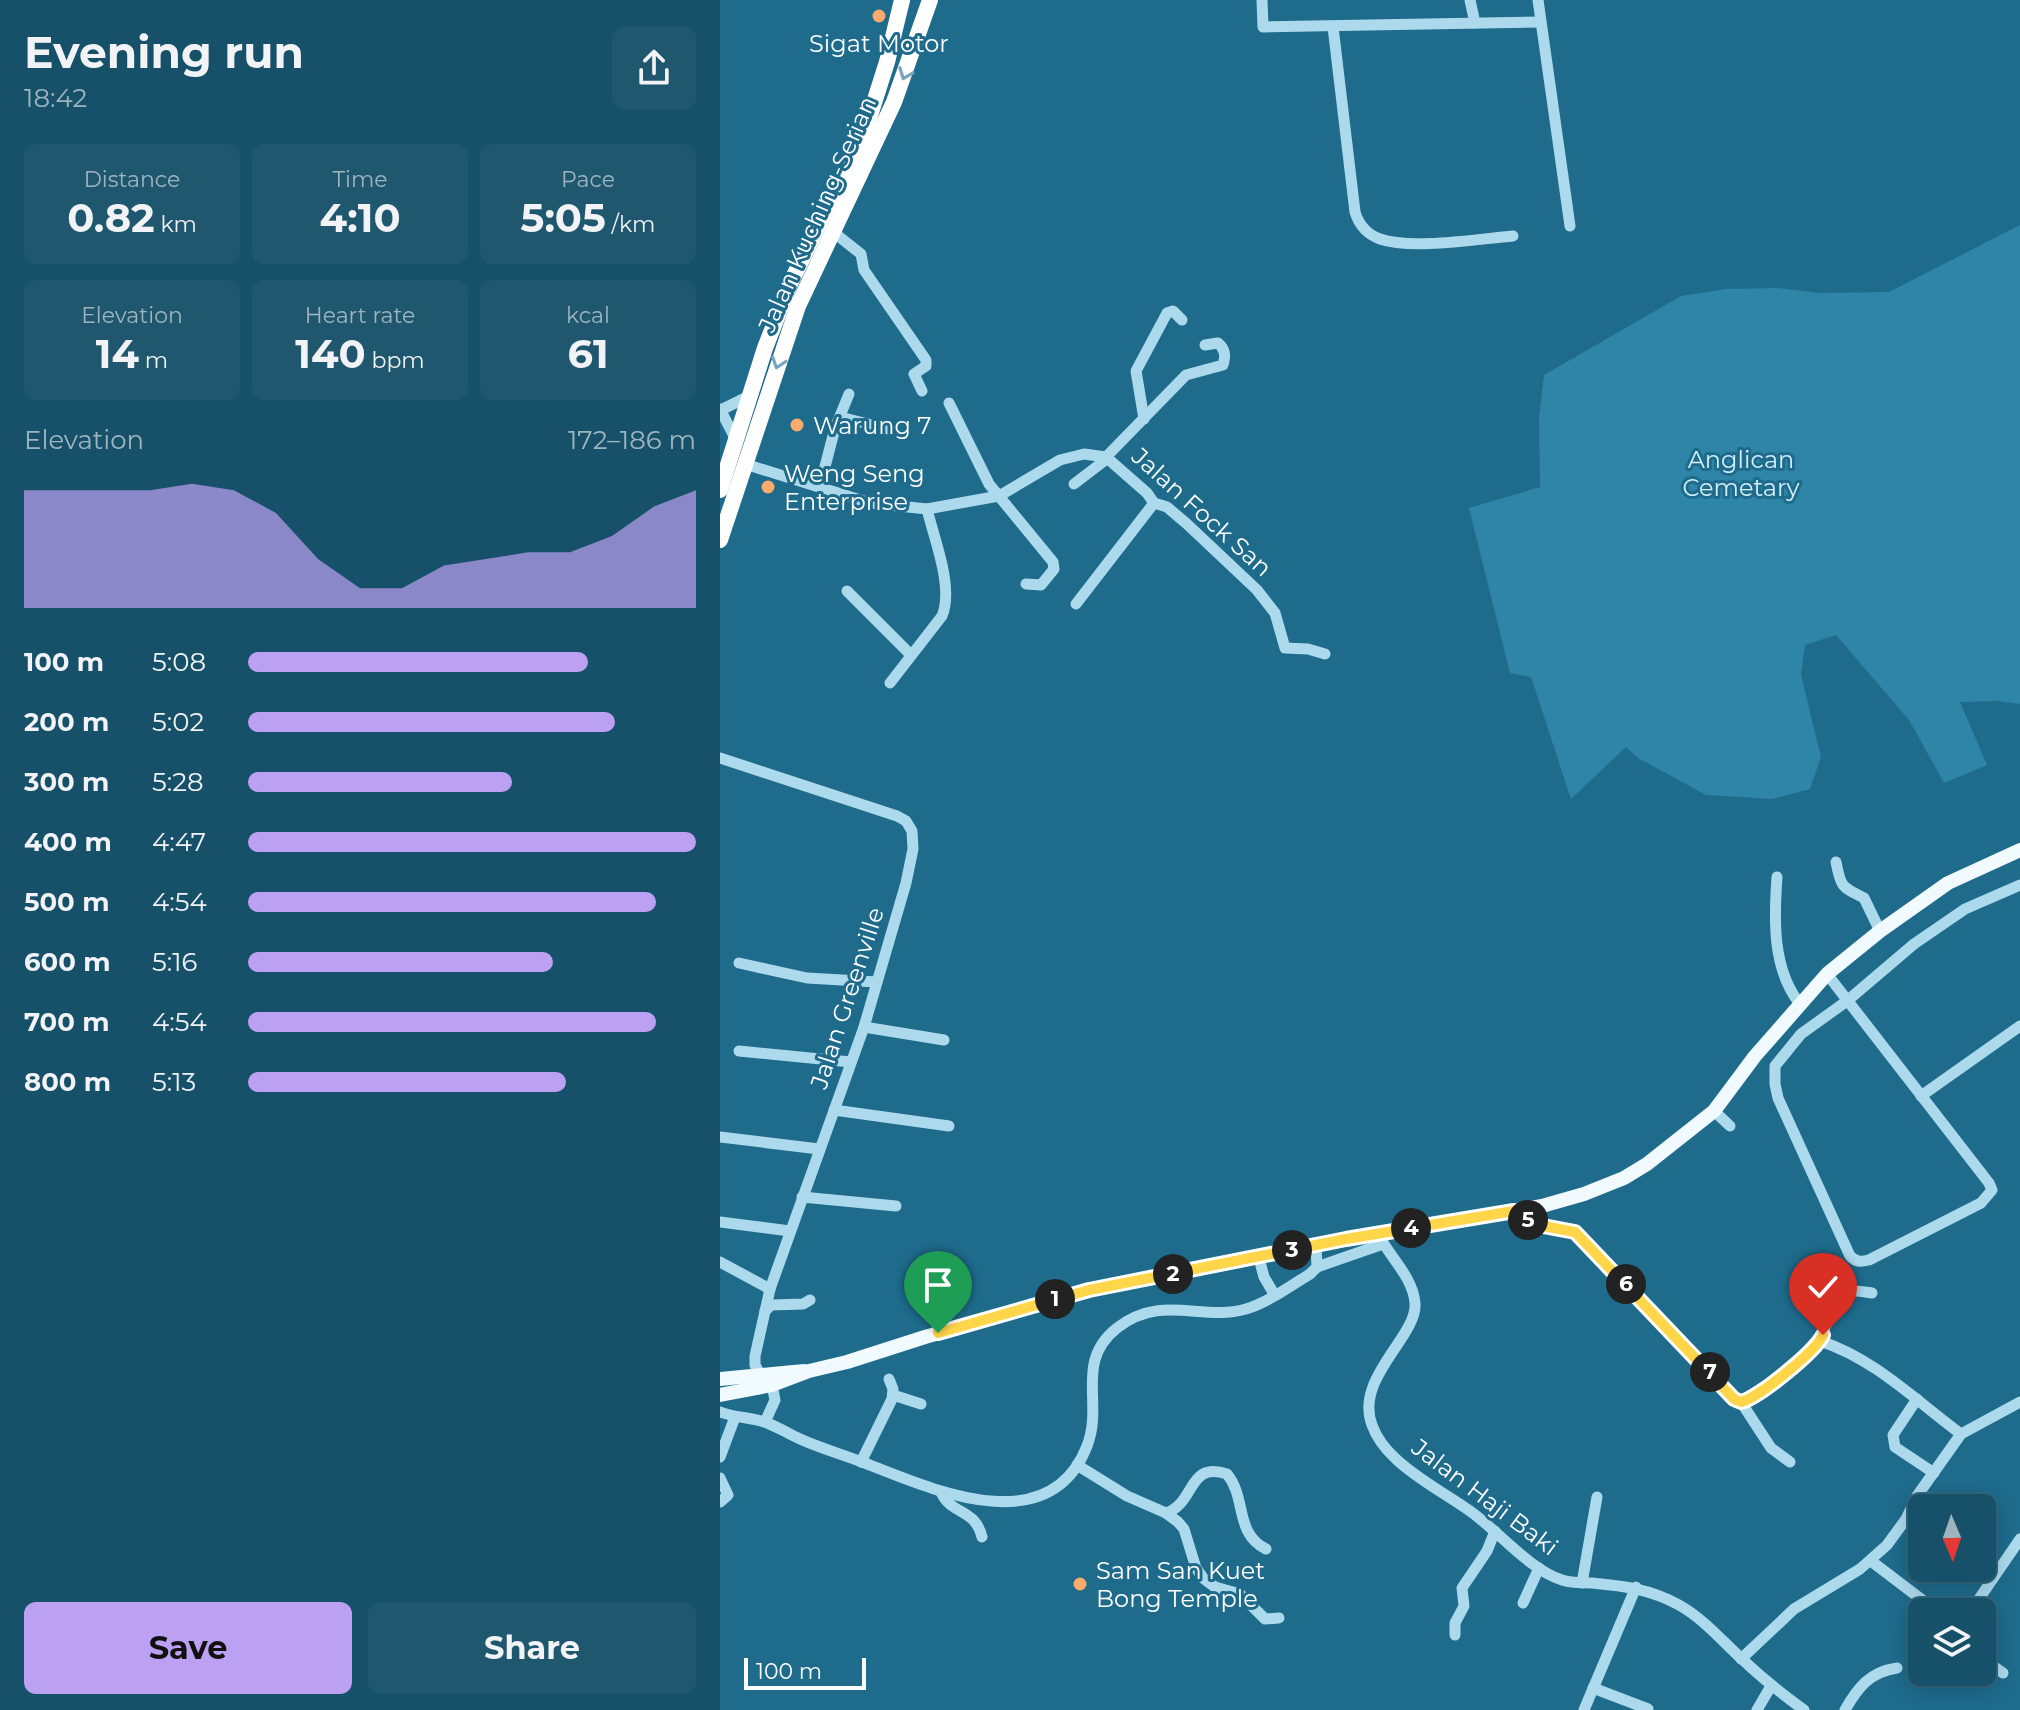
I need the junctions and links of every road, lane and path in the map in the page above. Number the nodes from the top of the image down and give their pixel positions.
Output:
1 (902, 0) edge
2 (930, 0) edge
3 (1262, 0) edge
4 (1470, 0) edge
5 (1538, 0) edge
6 (1540, 22) junction
7 (1475, 23) junction
8 (1333, 27) junction
9 (1570, 226) dead end
10 (832, 231) junction
11 (1513, 236) dead end
12 (1182, 320) dead end
13 (1205, 345) dead end
14 (922, 391) dead end
15 (849, 394) dead end
16 (751, 395) junction
17 (949, 403) dead end
18 (720, 410) edge
19 (840, 417) junction
20 (1144, 419) junction
21 (888, 429) dead end
22 (736, 440) junction
23 (1107, 458) junction
24 (745, 464) junction
25 (1074, 484) dead end
26 (820, 486) junction
27 (720, 490) edge
28 (999, 496) junction
29 (1154, 503) junction
30 (927, 509) junction
31 (720, 540) edge
32 (1026, 584) dead end
33 (847, 591) dead end
34 (1076, 604) dead end
35 (910, 654) junction
36 (1325, 654) dead end
37 (890, 683) dead end
38 (720, 758) edge
39 (2020, 850) edge
40 (1836, 862) dead end
41 (1777, 877) dead end
42 (2020, 885) edge
43 (1880, 931) junction
44 (739, 963) dead end
45 (1827, 974) junction
46 (877, 982) junction
47 (1847, 1001) junction
48 (1800, 1004) junction
49 (2020, 1026) edge
50 (864, 1027) junction
51 (944, 1040) dead end
52 (739, 1051) dead end
53 (851, 1062) junction
54 (1921, 1096) junction
55 (834, 1110) junction
56 (1714, 1111) junction
57 (949, 1126) dead end
58 (1730, 1126) dead end
59 (720, 1137) edge
60 (819, 1149) junction
61 (802, 1197) junction
62 (896, 1206) dead end
63 (1514, 1211) junction
64 (720, 1222) edge
65 (790, 1231) junction
66 (1381, 1239) junction
67 (1316, 1245) junction
68 (1259, 1258) junction
69 (720, 1262) edge
70 (1317, 1267) junction
71 (770, 1289) junction
72 (1872, 1293) dead end
73 (1274, 1294) junction
74 (810, 1300) dead end
75 (765, 1311) junction
76 (1820, 1341) junction
77 (809, 1371) junction
78 (760, 1374) junction
79 (720, 1379) edge
80 (889, 1379) dead end
81 (772, 1385) junction
82 (720, 1395) edge
83 (893, 1395) junction
84 (1917, 1399) junction
85 (1741, 1402) junction
86 (2020, 1402) edge
87 (921, 1404) dead end
88 (720, 1412) edge
89 (735, 1417) junction
90 (765, 1422) junction
91 (1961, 1434) junction
92 (720, 1457) edge
93 (861, 1462) junction
94 (1790, 1462) dead end
95 (1077, 1465) junction
96 (1934, 1473) junction
97 (720, 1478) edge
98 (941, 1492) junction
99 (1597, 1497) dead end
100 (720, 1502) edge
101 (1166, 1513) junction
102 (1495, 1531) junction
103 (982, 1537) dead end
104 (2020, 1539) edge
105 (1266, 1549) dead end
106 (1871, 1561) junction
107 (1539, 1568) junction
108 (1582, 1583) junction
109 (1636, 1587) junction
110 (1920, 1598) edge
111 (1980, 1598) edge
112 (1523, 1603) dead end
113 (1279, 1618) dead end
114 (1455, 1635) dead end
115 (1741, 1659) junction
116 (1897, 1668) dead end
117 (1996, 1668) edge
118 (2003, 1673) dead end
119 (1771, 1686) junction
120 (1593, 1688) junction
121 (1648, 1709) edge
122 (1584, 1710) edge
123 (1757, 1710) edge
124 (1804, 1710) edge
125 (1845, 1710) edge

1 - 16 highway, Jalan Kuching-Serian
2 -> 10 highway, Jalan Kuching-Serian
3 - 8 street
4 - 7 street
5 - 6 street
6 - 7 street
6 - 9 street
7 - 8 street
8 - 11 street
10 - 14 street
10 -> 24 highway, Jalan Kuching-Serian
12 - 20 street
13 - 20 street
15 - 19 street
16 - 18 street
16 - 22 highway, Jalan Kuching-Serian
17 - 28 street
18 - 22 street
19 - 21 street
19 - 26 street
20 - 23 street
22 - 27 highway, Jalan Kuching-Serian
23 - 25 street
23 - 28 street, Jalan Fock San
23 - 29 street, Jalan Fock San
24 - 26 street, Jalan Fock San
24 - 31 highway, Jalan Kuching-Serian
26 - 30 street, Jalan Fock San
28 - 30 street, Jalan Fock San
28 - 32 street
29 - 34 street
29 - 36 street, Jalan Fock San
30 - 35 street
33 - 35 street
35 - 37 street
38 - 46 street, Jalan Greenville
39 - 43 main road
40 - 43 street
41 - 48 street
42 - 47 street
43 - 45 main road
44 - 46 street
45 - 47 street
45 - 48 main road
46 - 50 street, Jalan Greenville
47 - 54 street
47 - 54 street
48 - 56 main road
49 - 54 street
50 - 51 street
50 - 53 street, Jalan Greenville
52 - 53 street
53 - 55 street, Jalan Greenville
55 - 57 street
55 - 60 street, Jalan Greenville
56 - 58 street
56 - 63 main road
59 - 60 street
60 - 61 street, Jalan Greenville
61 - 62 street
61 - 65 street, Jalan Greenville
63 - 66 main road
63 - 85 street
64 - 65 street
65 - 71 street, Jalan Greenville
66 - 67 main road
66 - 70 street
66 - 102 street, Jalan Haji Baki
67 - 68 main road
67 - 70 street
68 - 73 street
68 - 77 main road
69 - 71 street
70 - 73 street
71 - 75 street, Jalan Greenville
72 - 76 street
73 - 95 street
74 - 75 street
75 - 78 street, Jalan Greenville
76 - 84 street
76 - 85 street
77 - 78 main road
77 - 81 main road
78 - 79 main road
80 - 83 street
81 - 82 main road
81 - 90 street
83 - 87 street
83 - 93 street
84 - 91 street
84 - 96 street
85 - 94 street
86 - 91 street
88 - 89 street
89 - 90 street
89 - 92 street
90 - 93 street
91 - 96 street
93 - 98 street
95 - 98 street
95 - 101 street
96 - 106 street
97 - 100 street
98 - 103 street
99 - 108 street
101 - 105 street
101 - 113 street
102 - 107 street, Jalan Haji Baki
102 - 114 street
104 - 111 street
106 - 110 street
106 - 115 street
107 - 108 street, Jalan Haji Baki
107 - 112 street
108 - 109 street, Jalan Haji Baki
109 - 115 street, Jalan Haji Baki
109 - 120 street
115 - 119 street, Jalan Haji Baki
116 - 125 street
117 - 118 street
119 - 123 street
119 - 124 street, Jalan Haji Baki
120 - 121 street
120 - 122 street

